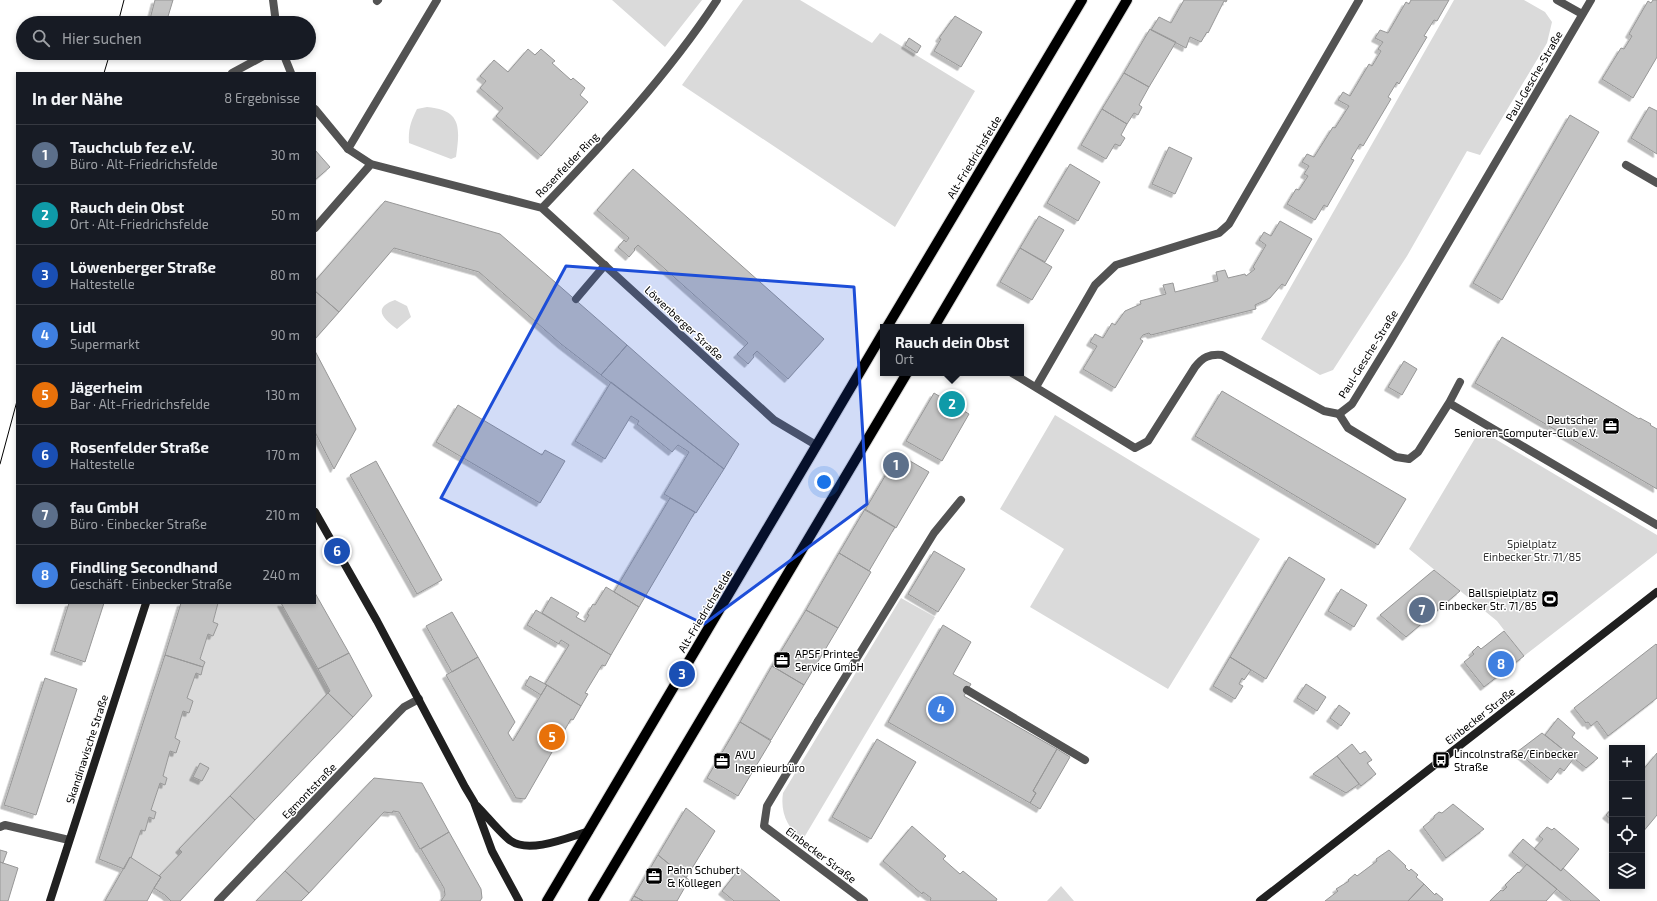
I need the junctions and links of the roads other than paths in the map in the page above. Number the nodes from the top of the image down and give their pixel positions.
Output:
1 (273, 0) edge
2 (437, 0) edge
3 (717, 0) edge
4 (1082, 0) edge
5 (1127, 0) edge
6 (1359, 0) edge
7 (1557, 0) edge
8 (1591, 0) edge
9 (1582, 14) junction
10 (275, 16) edge
11 (256, 60) edge
12 (286, 60) edge
13 (234, 72) edge
14 (291, 72) edge
15 (316, 110) edge
16 (348, 149) junction
17 (371, 164) junction
18 (1626, 165) dead end
19 (1657, 184) edge
20 (542, 208) junction
21 (316, 227) edge
22 (605, 265) junction
23 (576, 299) dead end
24 (889, 324) edge
25 (936, 324) edge
26 (880, 338) edge
27 (905, 376) edge
28 (1017, 376) edge
29 (1460, 382) dead end
30 (1036, 388) junction
31 (1449, 403) junction
32 (1338, 414) junction
33 (816, 445) junction
34 (961, 500) dead end
35 (316, 514) edge
36 (1657, 525) edge
37 (1657, 592) edge
38 (146, 604) edge
39 (967, 690) dead end
40 (418, 699) junction
41 (1085, 760) dead end
42 (474, 802) junction
43 (0, 827) edge
44 (589, 831) junction
45 (69, 840) junction
46 (50, 901) edge
47 (218, 901) edge
48 (519, 901) edge
49 (547, 901) edge
50 (593, 901) edge
51 (864, 901) edge
52 (1260, 901) edge

1 - 10 street
2 - 16 street
3 - 20 street, Rosenfelder Ring
4 - 24 main road, Alt-Friedrichsfelde
5 - 25 main road
6 - 30 street
7 - 9 street
8 - 9 street, Paul-Gesche-Straße
9 - 32 street, Paul-Gesche-Straße
11 - 13 street
12 - 14 street
15 - 16 street, Rosenfelder Ring
16 - 17 street, Rosenfelder Ring
17 - 20 street, Rosenfelder Ring
17 - 21 street
18 - 19 street
20 - 22 street, Löwenberger Straße
22 - 23 street
22 - 33 street, Löwenberger Straße
26 - 33 main road, Alt-Friedrichsfelde
27 - 50 main road
28 - 30 street, Paul-Gesche-Straße
29 - 31 street
30 - 32 street, Paul-Gesche-Straße
31 - 32 street
31 - 36 street
33 - 44 main road, Alt-Friedrichsfelde
34 - 51 street, Einbecker Straße
35 - 40 street
37 - 52 street, Einbecker Straße
38 - 45 street, Skandinavische Straße
39 - 41 street
40 - 42 street
40 - 47 street, Egmontstraße
42 - 44 street
42 - 48 street
43 - 45 street
44 - 49 main road, Alt-Friedrichsfelde
45 - 46 street, Skandinavische Straße

